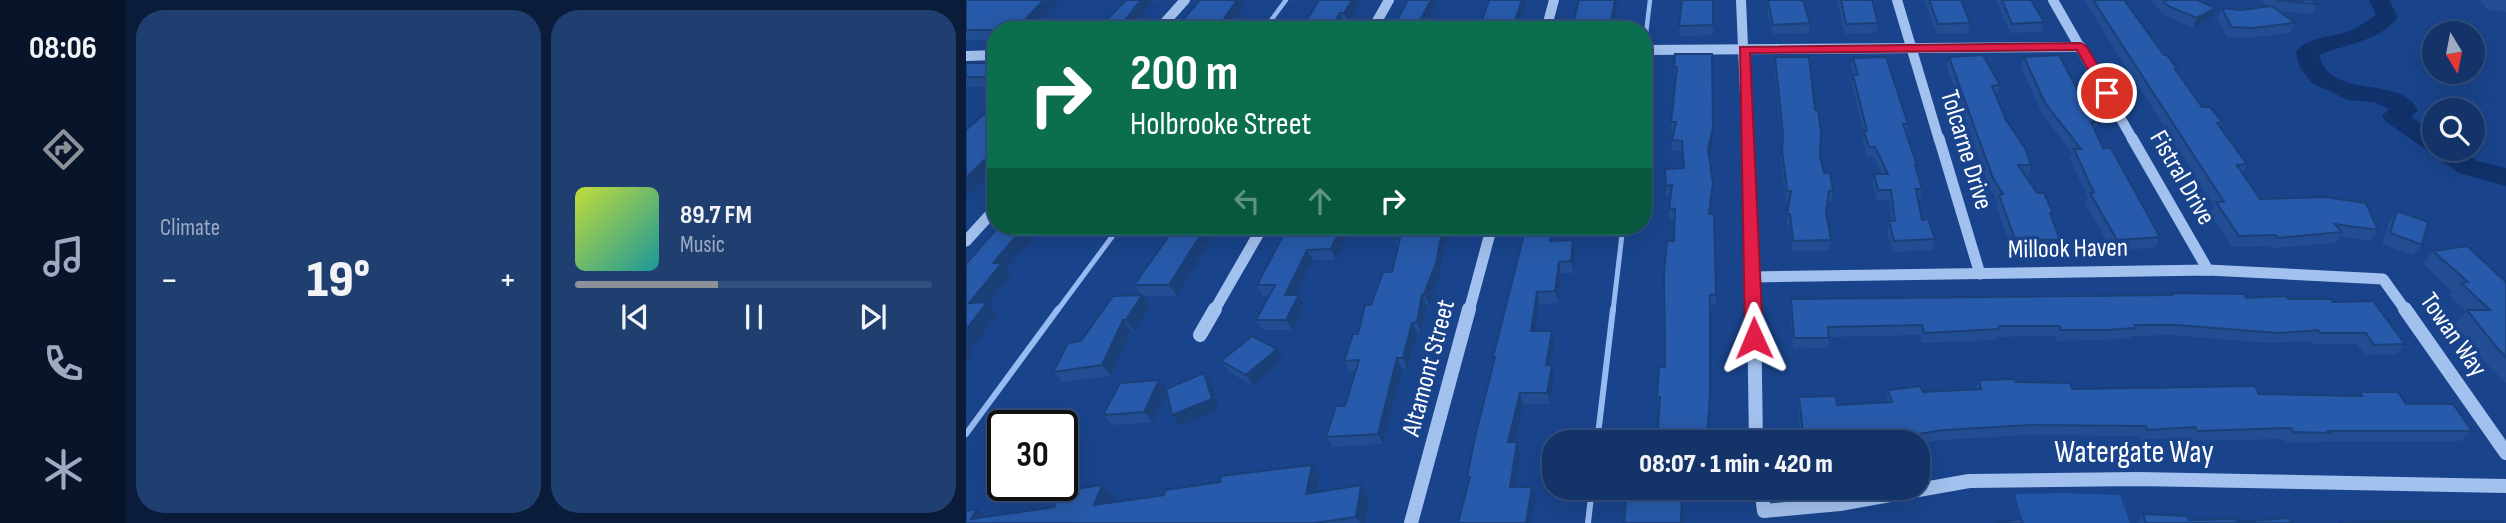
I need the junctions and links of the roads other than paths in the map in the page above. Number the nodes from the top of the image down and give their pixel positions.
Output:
1 (1185, 0) edge
2 (1389, 0) edge
3 (1554, 0) edge
4 (1741, 0) edge
5 (1896, 0) edge
6 (2053, 0) edge
7 (1166, 21) edge
8 (1377, 21) edge
9 (1548, 21) edge
10 (2081, 47) junction
11 (1912, 48) junction
12 (1744, 49) junction
13 (1652, 50) edge
14 (987, 55) edge
15 (966, 56) edge
16 (987, 218) edge
17 (1258, 235) edge
18 (1490, 235) edge
19 (966, 241) edge
20 (2208, 270) junction
21 (1980, 274) junction
22 (1753, 277) junction
23 (2383, 279) joint
24 (1200, 335) dead end
25 (1756, 430) edge
26 (2506, 453) edge
27 (2506, 486) edge
28 (1930, 488) edge
29 (1763, 500) edge
30 (1862, 500) edge
31 (1411, 523) edge

1 - 7 street
2 - 8 street
3 - 9 street
4 - 12 street
5 - 11 street, Tolcarne Drive
6 - 10 street, Fistral Drive
10 - 11 street
10 - 20 street, Fistral Drive
11 - 12 street
11 - 21 street, Tolcarne Drive
12 - 13 street
12 - 22 street
14 - 15 street
16 - 19 street
17 - 24 street
18 - 31 street, Altamont Street
20 - 21 street, Millook Haven
20 - 23 street, Millook Haven
21 - 22 street, Millook Haven
22 - 25 street
23 - 26 street, Towan Way
27 - 28 street, Watergate Way
29 - 30 street, Watergate Way

